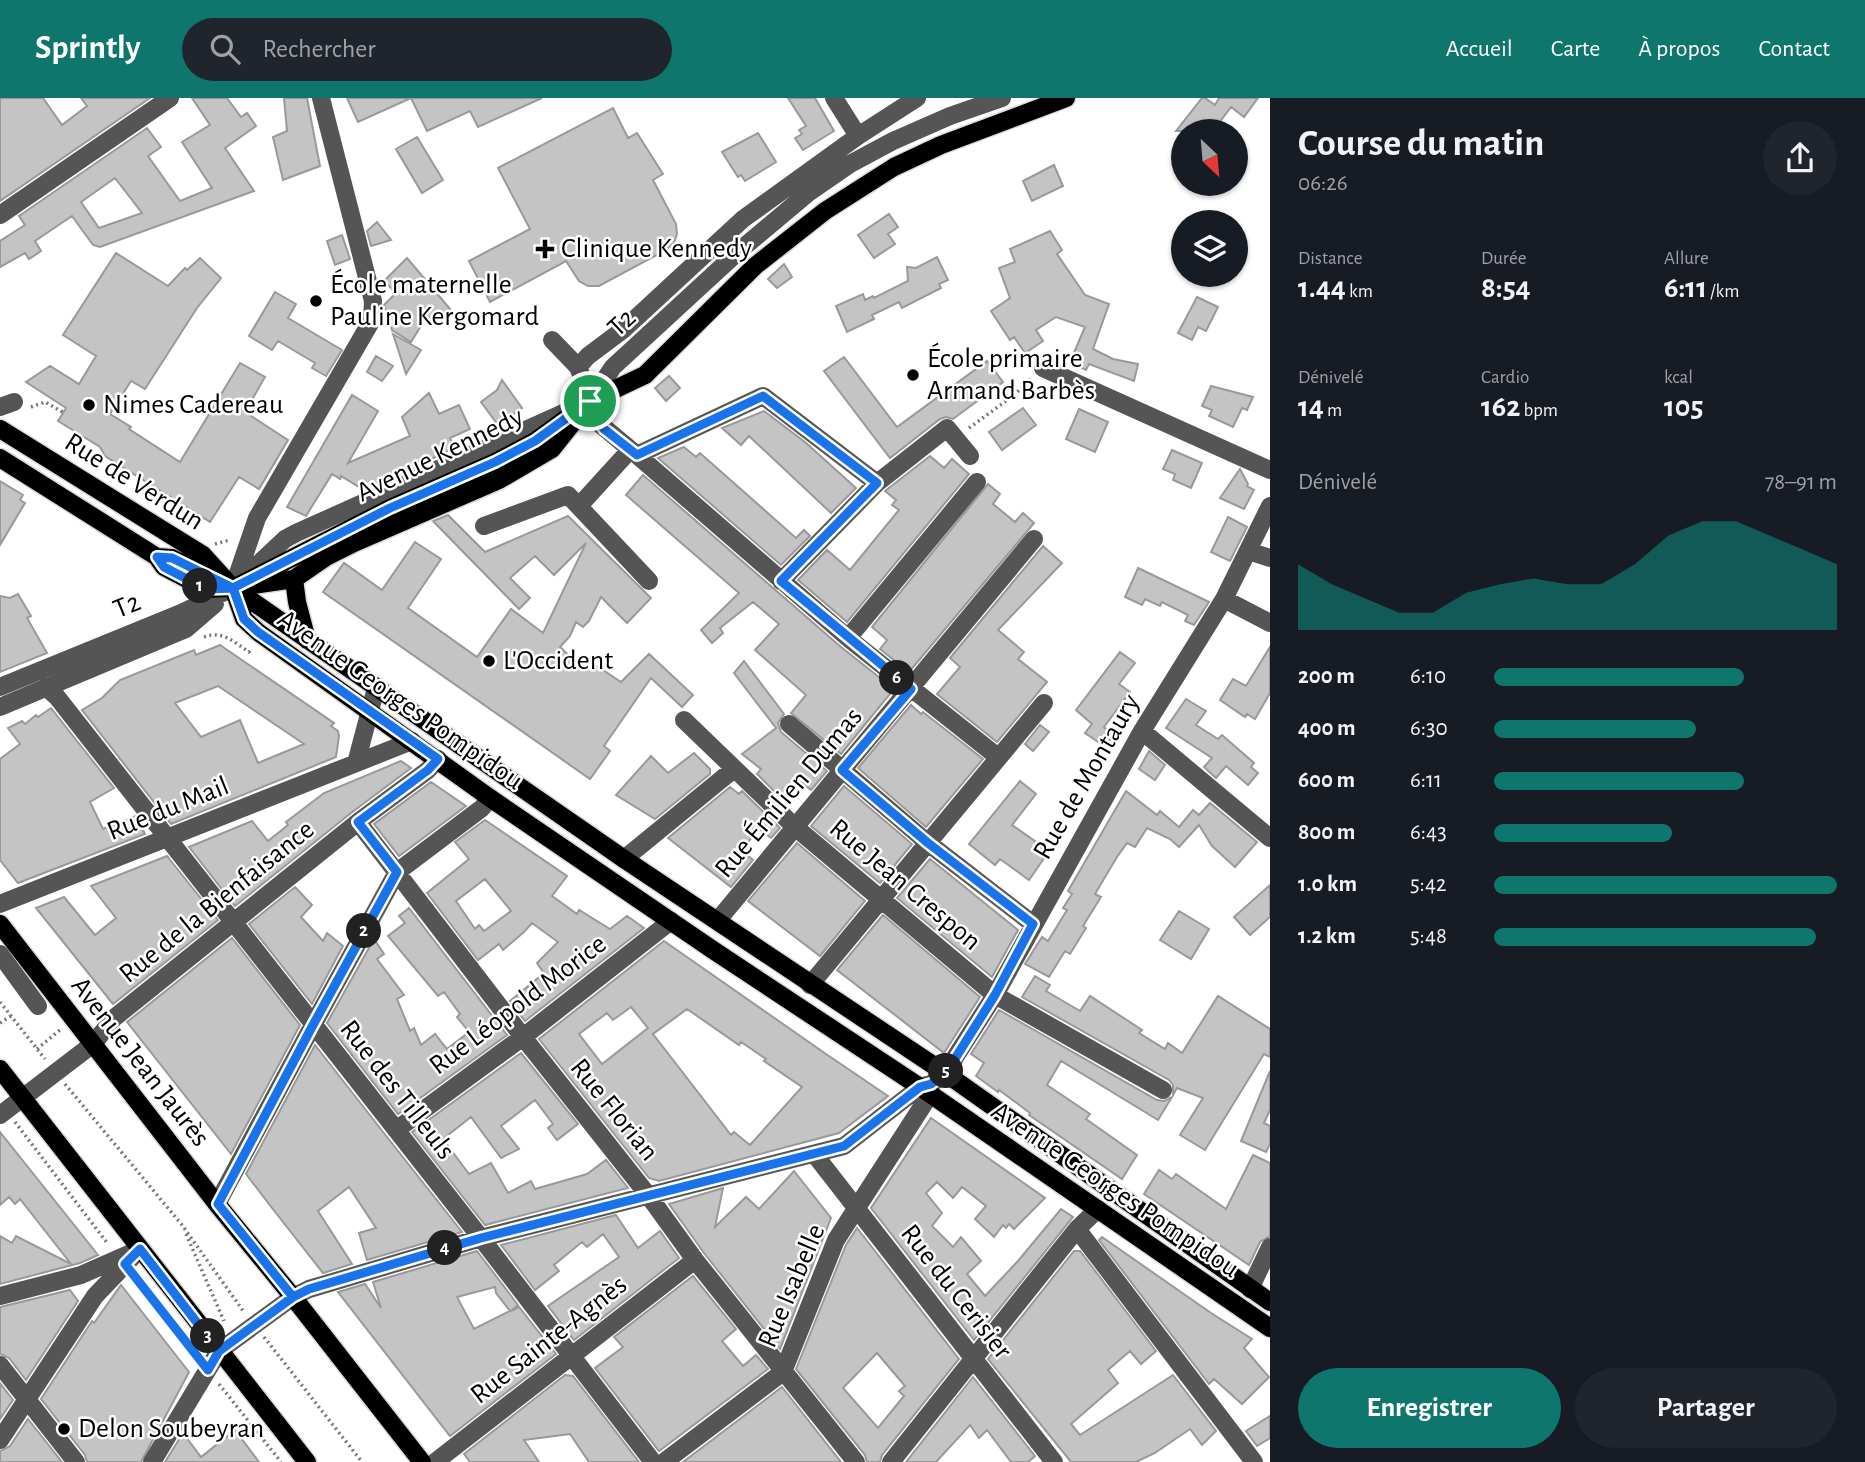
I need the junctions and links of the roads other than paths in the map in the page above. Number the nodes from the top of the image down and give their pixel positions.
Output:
1 (170, 98) edge
2 (321, 98) edge
3 (834, 98) edge
4 (918, 98) edge
5 (1002, 98) edge
6 (1066, 98) edge
7 (858, 136) junction
8 (0, 215) edge
9 (552, 340) dead end
10 (578, 367) junction
11 (1043, 368) road end
12 (590, 401) junction
13 (0, 429) edge
14 (634, 452) junction
15 (970, 456) dead end
16 (0, 458) edge
17 (1270, 470) edge
18 (977, 482) dead end
19 (877, 483) junction
20 (579, 506) junction
21 (1270, 506) edge
22 (484, 526) dead end
23 (1034, 539) dead end
24 (1248, 551) junction
25 (1270, 558) edge
26 (294, 579) junction
27 (649, 580) dead end
28 (781, 581) junction
29 (233, 588) junction
30 (1224, 599) junction
31 (1270, 623) edge
32 (848, 638) junction
33 (307, 640) junction
34 (0, 687) edge
35 (46, 687) junction
36 (376, 688) junction
37 (911, 689) junction
38 (1044, 703) dead end
39 (0, 707) edge
40 (370, 712) junction
41 (684, 720) dead end
42 (789, 724) dead end
43 (1142, 731) junction
44 (412, 741) junction
45 (998, 757) junction
46 (438, 759) junction
47 (356, 763) junction
48 (734, 769) junction
49 (842, 770) junction
50 (490, 797) junction
51 (358, 822) junction
52 (795, 827) junction
53 (167, 838) junction
54 (1270, 838) edge
55 (928, 843) junction
56 (624, 859) junction
57 (397, 872) junction
58 (881, 900) junction
59 (0, 904) edge
60 (718, 920) junction
61 (671, 921) junction
62 (233, 922) junction
63 (1033, 924) junction
64 (2, 934) edge
65 (0, 954) edge
66 (810, 985) junction
67 (995, 995) junction
68 (38, 1006) dead end
69 (313, 1025) junction
70 (523, 1037) junction
71 (93, 1044) junction
72 (0, 1069) edge
73 (931, 1085) junction
74 (1163, 1090) dead end
75 (24, 1097) junction
76 (3, 1113) edge
77 (396, 1129) junction
78 (815, 1155) junction
79 (648, 1195) junction
80 (218, 1204) junction
81 (858, 1208) junction
82 (1098, 1209) junction
83 (1077, 1229) junction
84 (481, 1238) junction
85 (1270, 1247) edge
86 (140, 1249) junction
87 (122, 1261) junction
88 (695, 1261) junction
89 (80, 1275) junction
90 (1250, 1289) junction
91 (0, 1296) edge
92 (95, 1296) junction
93 (293, 1297) junction
94 (1270, 1302) edge
95 (1270, 1328) edge
96 (219, 1351) junction
97 (572, 1355) junction
98 (974, 1357) junction
99 (0, 1365) edge
100 (783, 1372) junction
101 (26, 1401) junction
102 (0, 1440) edge
103 (76, 1462) edge
104 (152, 1462) edge
105 (307, 1462) edge
106 (422, 1462) edge
107 (435, 1462) edge
108 (653, 1462) edge
109 (664, 1462) edge
110 (856, 1462) edge
111 (891, 1462) edge
112 (1054, 1462) edge
113 (1254, 1462) edge

1 - 8 street
2 - 29 street
3 - 7 street
4 - 7 street
5 - 12 street, T2
6 - 12 main road, Avenue Kennedy
7 - 10 street
9 - 10 street
10 - 12 street
11 - 17 street
12 - 14 street
12 - 26 main road, Avenue Kennedy
12 - 29 main road, Avenue Kennedy
13 - 29 main road, Rue de Verdun
14 - 19 street
14 - 20 street
14 - 28 street
15 - 19 street
16 - 29 main road, Rue de Verdun
18 - 32 street
19 - 28 street
20 - 22 street
20 - 27 street
21 - 24 street, Rue de Montaury
23 - 37 street, Rue Émilien Dumas
24 - 25 street
24 - 30 street, Rue de Montaury
26 - 29 main road
26 - 33 main road
28 - 32 street
29 - 33 main road, Avenue Georges Pompidou
29 - 34 street, T2
29 - 35 street
29 - 40 main road, Avenue Georges Pompidou
30 - 31 street
30 - 43 street, Rue de Montaury
32 - 37 street
33 - 36 main road, Avenue Georges Pompidou
35 - 39 street
35 - 53 street, Rue des Tilleuls
36 - 40 street
36 - 56 main road, Avenue Georges Pompidou
37 - 45 street
37 - 49 street, Rue Émilien Dumas
38 - 45 street
40 - 44 main road, Avenue Georges Pompidou
40 - 47 street
41 - 48 street, Rue Jean Crespon
42 - 49 street
43 - 54 street
43 - 63 street, Rue de Montaury
44 - 46 main road, Avenue Georges Pompidou
44 - 47 street, Rue du Mail
45 - 55 street
46 - 50 main road, Avenue Georges Pompidou
46 - 51 street, Rue de la Bienfaisance
47 - 53 street, Rue du Mail
48 - 52 street, Rue Jean Crespon
48 - 56 street
49 - 52 street, Rue Émilien Dumas
49 - 55 street
50 - 57 street
50 - 61 main road, Avenue Georges Pompidou
51 - 57 street, Rue Florian
51 - 62 street, Rue de la Bienfaisance
52 - 58 street, Rue Jean Crespon
52 - 60 street, Rue Émilien Dumas
53 - 59 street, Rue du Mail
53 - 62 street, Rue des Tilleuls
55 - 58 street
55 - 63 street
56 - 60 main road, Avenue Georges Pompidou
57 - 69 street
57 - 70 street, Rue Florian
58 - 66 street
58 - 67 street, Rue Jean Crespon
60 - 66 main road, Avenue Georges Pompidou
61 - 70 street, Rue Léopold Morice
61 - 73 main road, Avenue Georges Pompidou
62 - 69 street, Rue des Tilleuls
62 - 71 street, Rue de la Bienfaisance
63 - 67 street, Rue de Montaury
64 - 71 main road, Avenue Jean Jaurès
65 - 68 street
66 - 73 main road, Avenue Georges Pompidou
67 - 73 street, Rue de Montaury
67 - 74 street, Rue Jean Crespon
69 - 77 street, Rue des Tilleuls
69 - 80 street
70 - 77 street, Rue Léopold Morice
70 - 79 street, Rue Florian
71 - 75 street, Rue de la Bienfaisance
71 - 80 main road, Avenue Jean Jaurès
72 - 75 main road
73 - 78 street
73 - 81 street, Rue Isabelle
73 - 82 main road, Avenue Georges Pompidou
73 - 90 main road, Avenue Georges Pompidou
75 - 76 street, Rue de la Bienfaisance
75 - 86 main road
77 - 84 street, Rue des Tilleuls
78 - 79 street
78 - 81 street, Rue du Cerisier
79 - 84 street
79 - 88 street, Rue Florian
80 - 93 main road, Avenue Jean Jaurès
81 - 98 street, Rue du Cerisier
81 - 100 street, Rue Isabelle
82 - 83 street
82 - 95 main road, Avenue Georges Pompidou
83 - 98 street
83 - 113 street
84 - 93 street
84 - 97 street, Rue des Tilleuls
85 - 90 street
86 - 87 street
86 - 96 main road
87 - 89 street
87 - 92 street
88 - 97 street, Rue Sainte-Agnès
88 - 100 street, Rue Florian
89 - 91 street
89 - 92 street
90 - 94 main road, Avenue Georges Pompidou
92 - 101 street
93 - 96 street
93 - 106 main road, Avenue Jean Jaurès
96 - 104 street
96 - 105 main road
97 - 107 street, Rue Sainte-Agnès
97 - 108 street, Rue des Tilleuls
98 - 111 street
98 - 112 street, Rue du Cerisier
99 - 101 street
100 - 109 street, Rue Isabelle
100 - 110 street, Rue Florian
101 - 102 street
101 - 103 street

